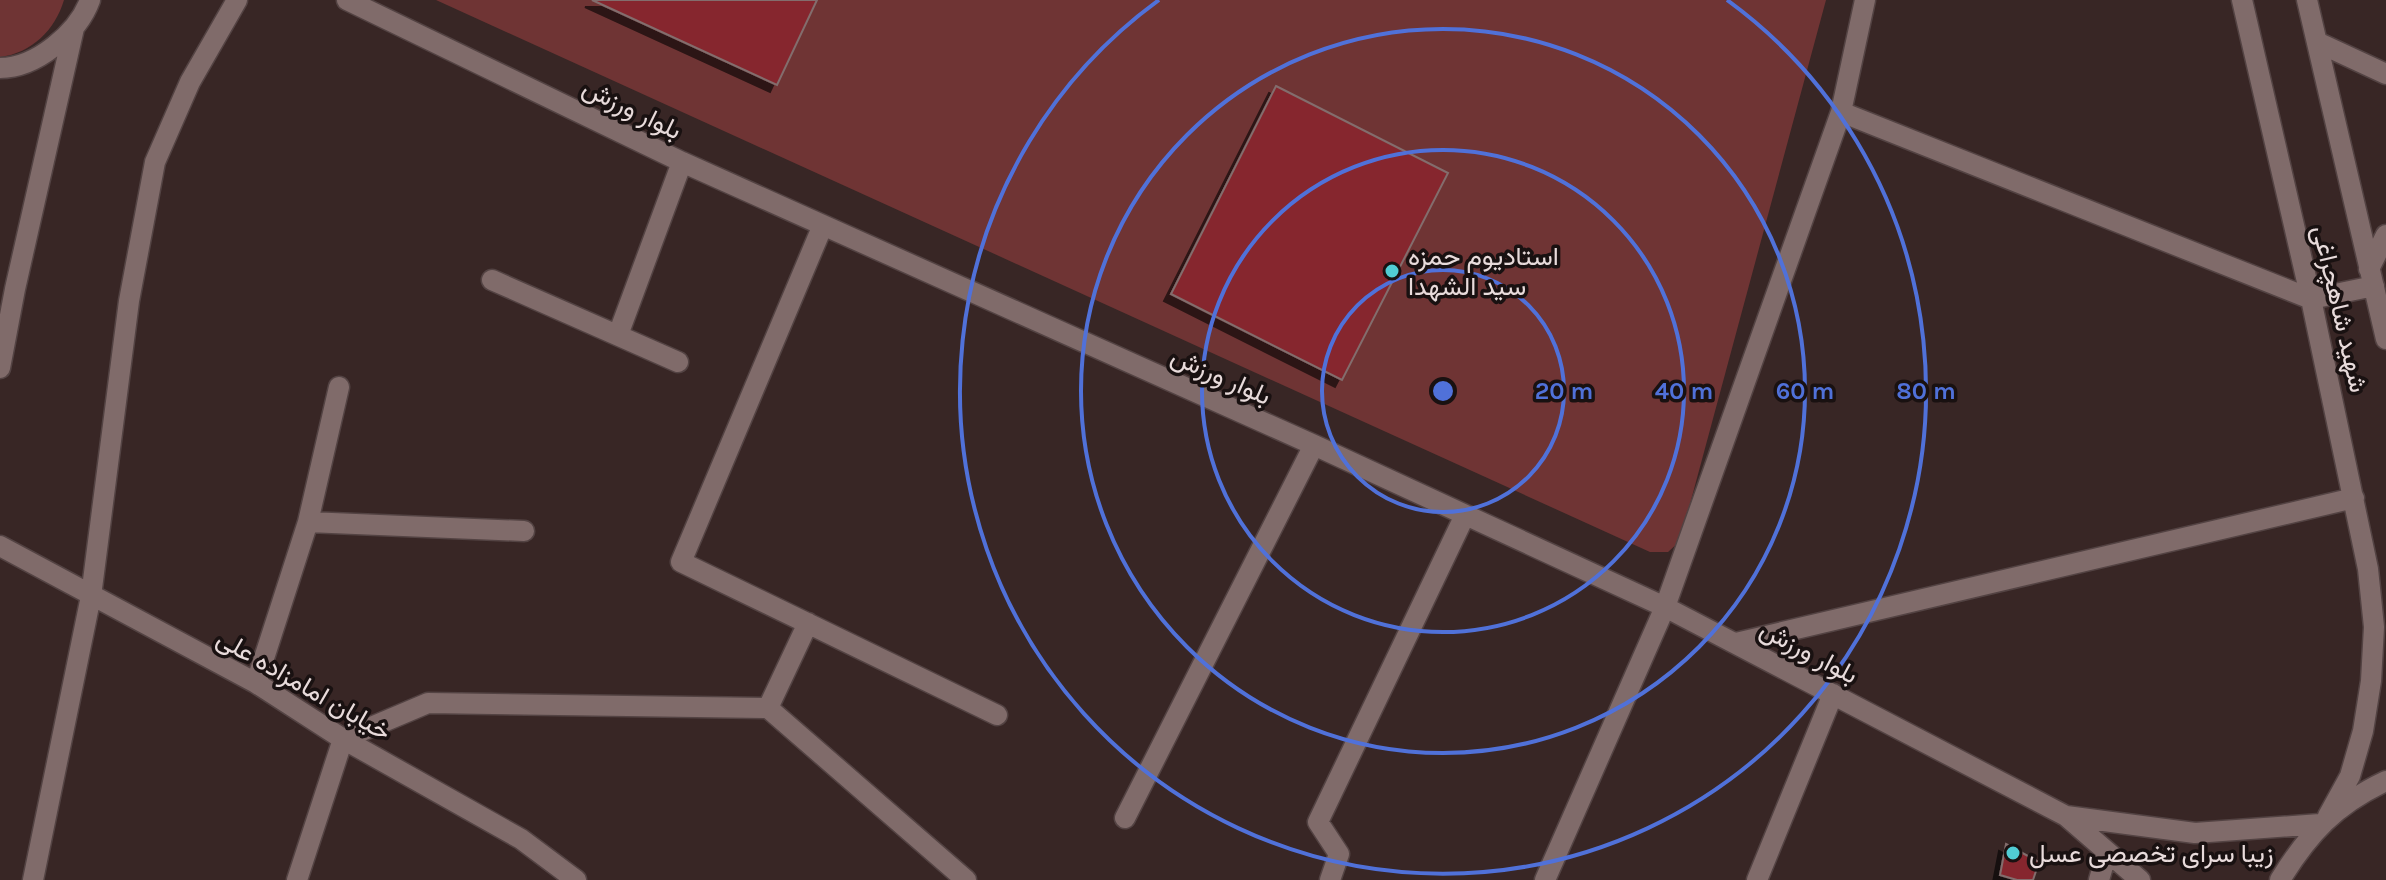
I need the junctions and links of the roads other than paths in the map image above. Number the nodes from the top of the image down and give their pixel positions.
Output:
1 (90, 0) edge
2 (237, 0) edge
3 (347, 0) edge
4 (1865, 0) edge
5 (2242, 0) edge
6 (2307, 0) edge
7 (74, 28) junction
8 (2317, 42) junction
9 (0, 68) edge
10 (2386, 74) edge
11 (1841, 112) junction
12 (682, 162) junction
13 (823, 225) junction
14 (2386, 235) edge
15 (0, 265) edge
16 (2372, 278) junction
17 (492, 280) dead end
18 (15, 289) junction
19 (2311, 299) junction
20 (618, 335) junction
21 (2386, 339) edge
22 (678, 362) dead end
23 (0, 368) edge
24 (339, 387) dead end
25 (1314, 445) junction
26 (2354, 498) junction
27 (1465, 515) junction
28 (308, 522) junction
29 (524, 531) dead end
30 (0, 546) edge
31 (91, 596) junction
32 (1665, 607) junction
33 (808, 623) junction
34 (1736, 643) junction
35 (256, 683) junction
36 (1833, 694) junction
37 (768, 708) junction
38 (997, 715) dead end
39 (343, 739) junction
40 (2386, 781) edge
41 (2066, 816) junction
42 (1125, 818) dead end
43 (2324, 820) junction
44 (2107, 852) junction
45 (33, 880) edge
46 (297, 880) edge
47 (576, 880) edge
48 (966, 880) edge
49 (1330, 880) edge
50 (1545, 880) edge
51 (1757, 880) edge
52 (2099, 880) edge
53 (2140, 880) edge
54 (2280, 880) edge

1 - 7 street
2 - 31 street
3 - 12 street, بلوار ورزش
4 - 11 street
5 - 19 street, شهید شاهچراغی
6 - 8 street, شهید شاهچراغی
7 - 9 street
7 - 18 street
8 - 10 street
8 - 16 street, شهید شاهچراغی
11 - 19 street
11 - 32 street
12 - 13 street, بلوار ورزش
12 - 20 street
13 - 25 street, بلوار ورزش
13 - 33 street
14 - 16 street
15 - 18 street
16 - 19 street
16 - 21 street, شهید شاهچراغی
17 - 20 street
18 - 23 street
19 - 26 street, شهید شاهچراغی
20 - 22 street
24 - 28 street
25 - 27 street, بلوار ورزش
25 - 42 street
26 - 34 street
26 - 43 street, شهید شاهچراغی
27 - 32 street, بلوار ورزش
27 - 49 street
28 - 29 street
28 - 35 street
30 - 31 street, خیابان امامزاده علی
31 - 35 street, خیابان امامزاده علی
31 - 45 street
32 - 34 street, بلوار ورزش
32 - 50 street
33 - 37 street
33 - 38 street
34 - 36 street, بلوار ورزش
35 - 39 street, خیابان امامزاده علی
36 - 41 street, بلوار ورزش
36 - 51 street
37 - 39 street
37 - 48 street
39 - 46 street
39 - 47 street, خیابان امامزاده علی
40 - 43 street
41 - 43 street
41 - 44 street
43 - 54 street
44 - 52 street
44 - 53 street

